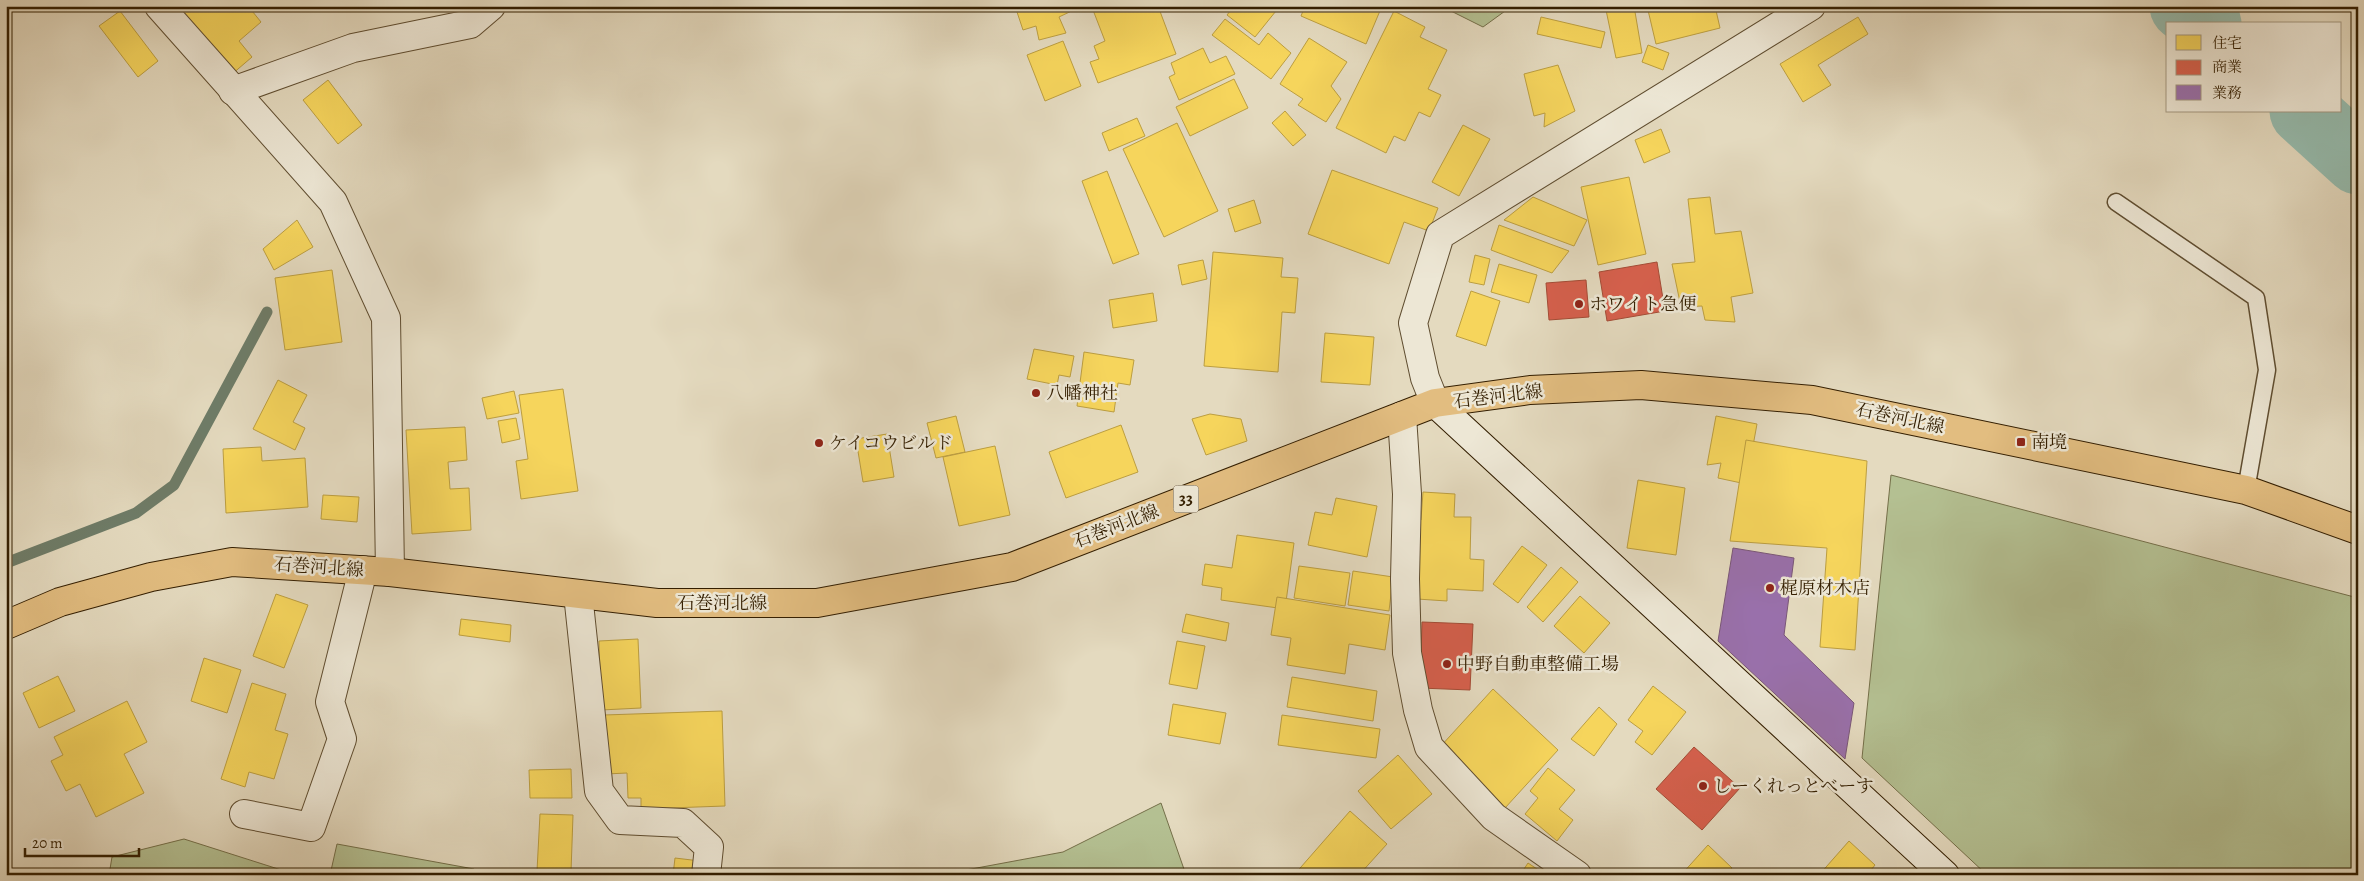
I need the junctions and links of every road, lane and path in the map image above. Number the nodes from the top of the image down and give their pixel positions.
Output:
1 (159, 6) edge
2 (491, 6) edge
3 (1811, 6) edge
4 (233, 91) junction
5 (2116, 202) dead end
6 (1435, 403) junction
7 (1402, 416) junction
8 (2246, 490) junction
9 (2358, 530) edge
10 (363, 570) junction
11 (390, 572) junction
12 (578, 594) junction
13 (6, 625) edge
14 (244, 814) dead end
15 (706, 875) edge
16 (1577, 875) edge
17 (1944, 875) edge

1 - 4 street
2 - 4 street
3 - 6 street
4 - 11 street
5 - 8 lane
6 - 7 main road, 石巻河北線 / 33
6 - 8 main road, 石巻河北線 / 33
6 - 17 street
7 - 12 main road, 石巻河北線 / 33
7 - 16 street
8 - 9 main road, 石巻河北線 / 33
10 - 11 main road, 石巻河北線 / 33
10 - 13 main road, 石巻河北線 / 33
10 - 14 street
11 - 12 main road, 石巻河北線 / 33
12 - 15 street

